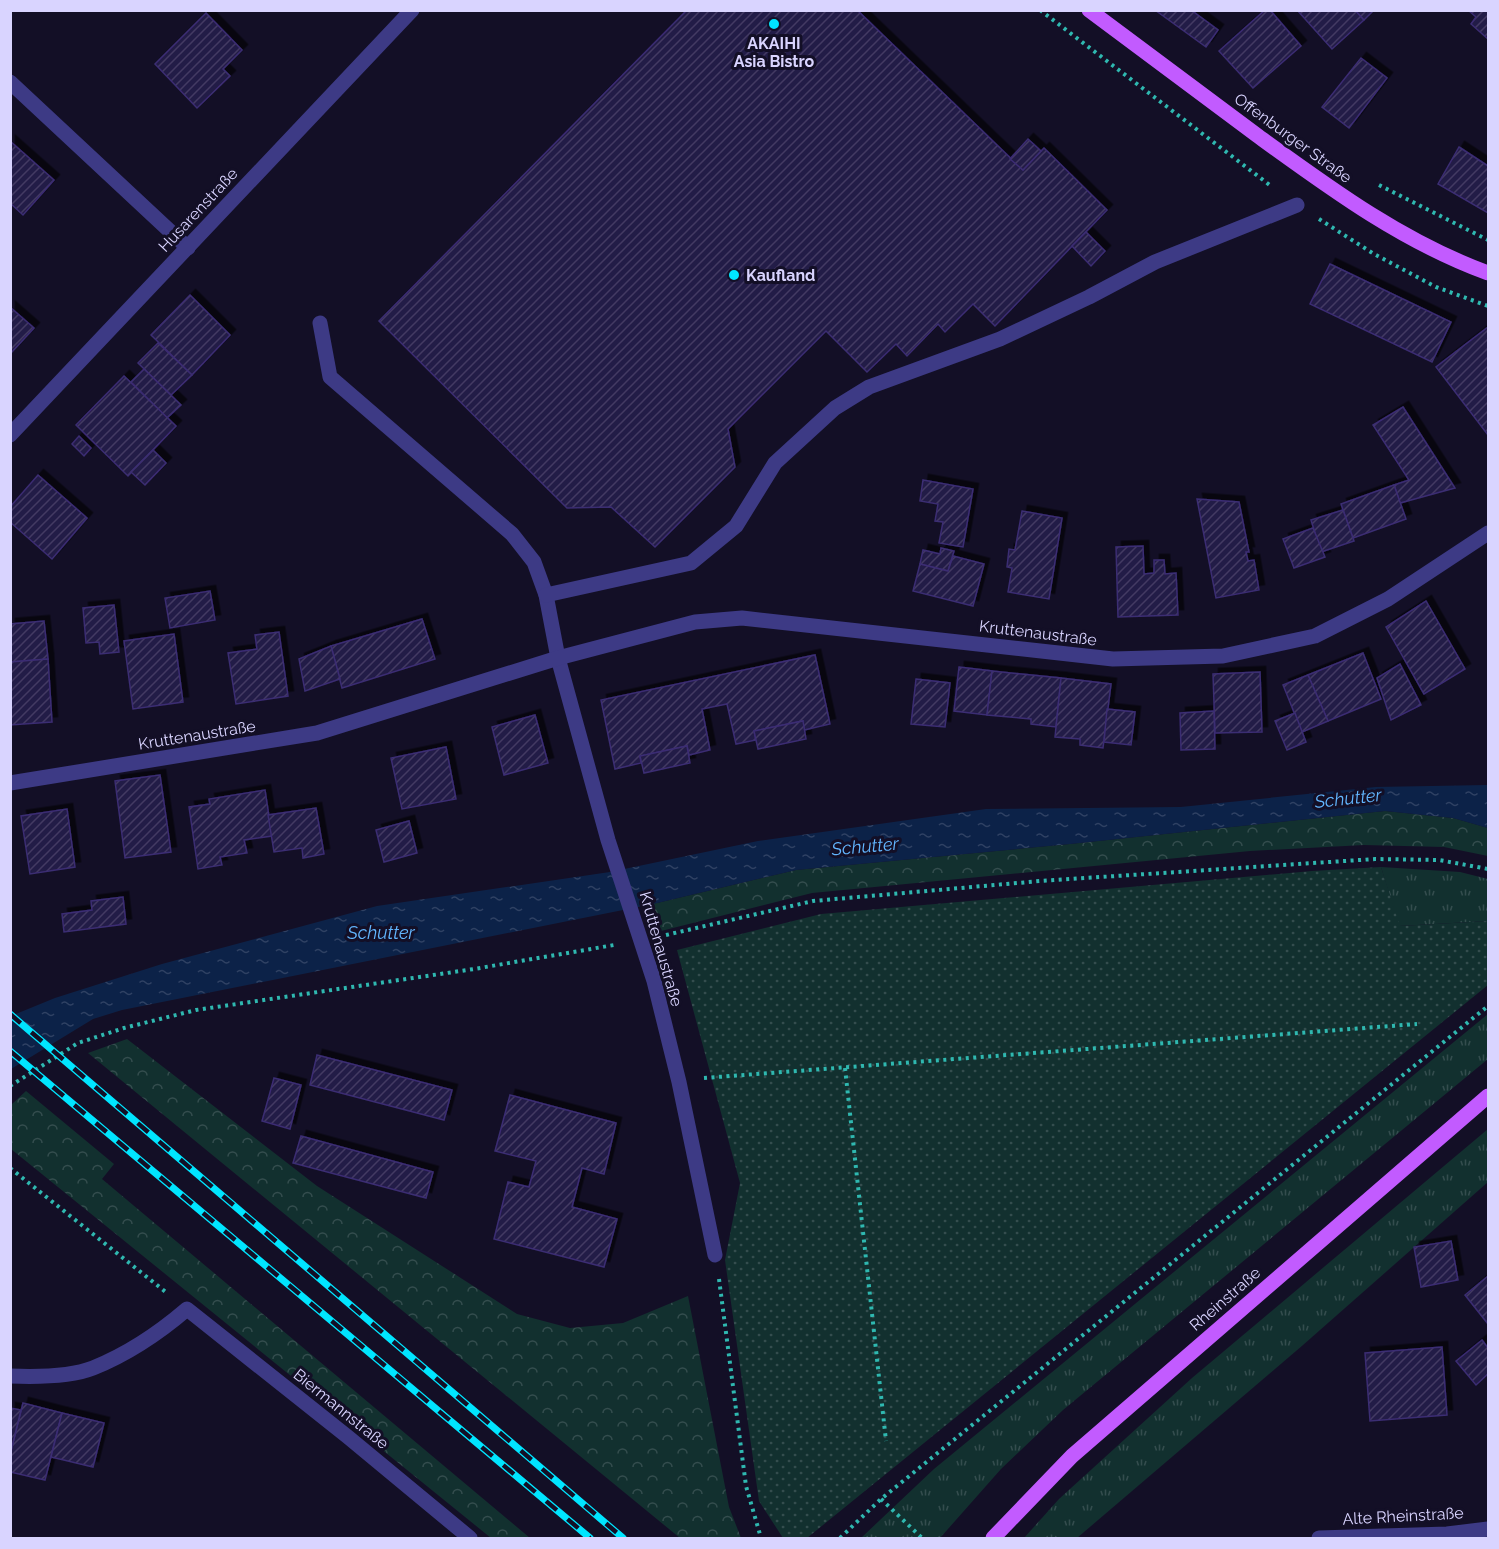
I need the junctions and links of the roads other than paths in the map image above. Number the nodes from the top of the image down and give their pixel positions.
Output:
1 (412, 10) edge
2 (1089, 10) edge
3 (10, 82) edge
4 (1296, 205) dead end
5 (188, 248) junction
6 (1488, 273) edge
7 (320, 323) dead end
8 (10, 435) edge
9 (1488, 533) edge
10 (546, 596) junction
11 (558, 658) junction
12 (10, 783) edge
13 (1488, 1096) edge
14 (715, 1255) road end
15 (10, 1376) edge
16 (1488, 1529) edge
17 (470, 1539) edge
18 (993, 1539) edge
19 (1319, 1539) edge

1 - 5 street, Husarenstraße
2 - 6 main road, Offenburger Straße
3 - 5 street
4 - 10 street
5 - 8 street, Husarenstraße
7 - 10 street
9 - 11 street, Kruttenaustraße
10 - 11 street
11 - 12 street, Kruttenaustraße
11 - 14 street, Kruttenaustraße
13 - 18 main road, Rheinstraße
15 - 17 street, Biermannstraße
16 - 19 street, Alte Rheinstraße

